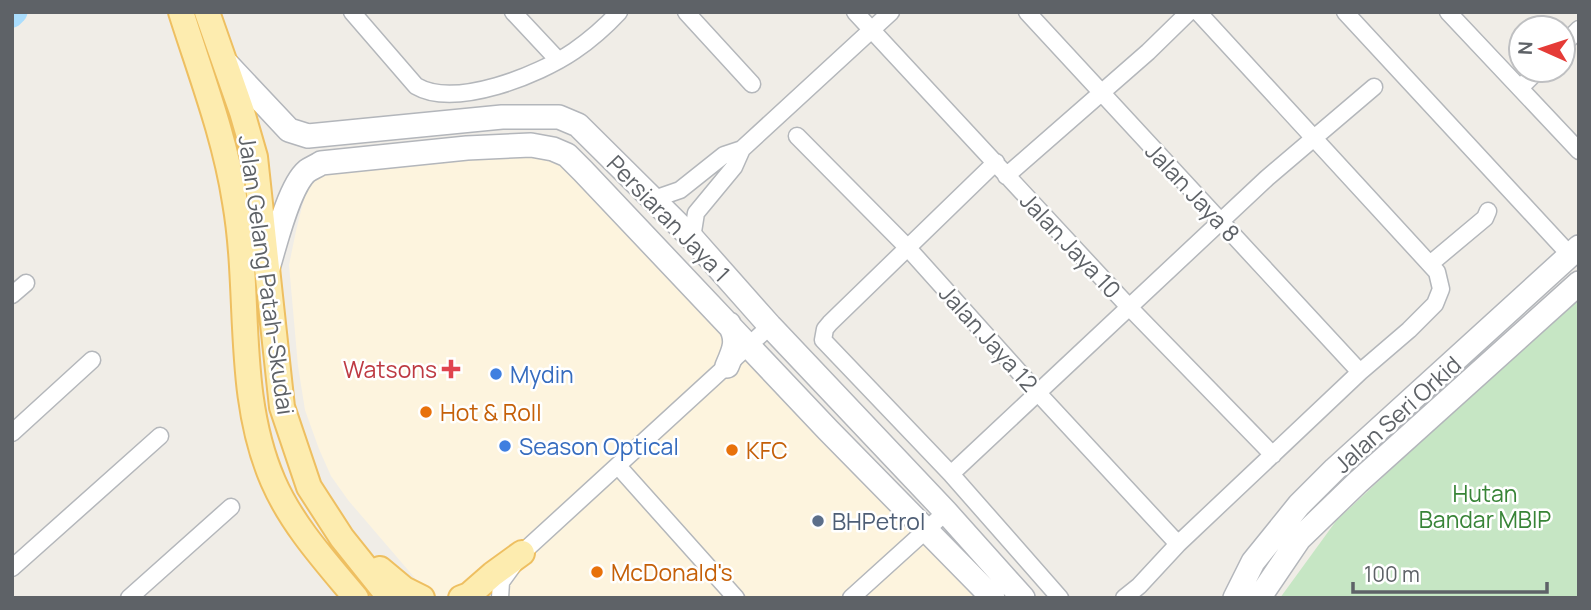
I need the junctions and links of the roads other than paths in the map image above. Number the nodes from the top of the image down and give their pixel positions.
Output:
1 (175, 12) edge
2 (181, 12) edge
3 (207, 12) edge
4 (513, 12) edge
5 (620, 12) edge
6 (686, 12) edge
7 (855, 12) edge
8 (891, 12) edge
9 (1027, 12) edge
10 (1189, 12) edge
11 (1198, 12) edge
12 (1345, 12) edge
13 (1448, 12) edge
14 (354, 13) edge
15 (873, 31) junction
16 (190, 39) junction
17 (558, 60) junction
18 (224, 61) junction
19 (752, 84) dead end
20 (1524, 84) edge
21 (1374, 87) dead end
22 (1520, 88) junction
23 (1102, 93) junction
24 (469, 120) junction
25 (797, 136) dead end
26 (1314, 137) junction
27 (467, 148) junction
28 (742, 149) junction
29 (1579, 151) edge
30 (1001, 169) junction
31 (654, 199) junction
32 (1488, 211) dead end
33 (1220, 221) junction
34 (692, 238) junction
35 (907, 247) junction
36 (1574, 251) edge
37 (1430, 264) junction
38 (268, 269) junction
39 (26, 283) dead end
40 (1579, 283) edge
41 (12, 295) edge
42 (1129, 307) junction
43 (727, 322) junction
44 (770, 326) junction
45 (749, 345) junction
46 (92, 360) dead end
47 (727, 366) junction
48 (1360, 372) junction
49 (1038, 393) junction
50 (12, 433) edge
51 (160, 436) dead end
52 (1273, 455) junction
53 (618, 466) junction
54 (951, 474) junction
55 (231, 507) dead end
56 (946, 513) junction
57 (926, 531) junction
58 (342, 538) junction
59 (1178, 544) junction
60 (522, 553) junction
61 (12, 568) edge
62 (474, 597) edge
63 (129, 598) edge
64 (356, 598) edge
65 (390, 598) edge
66 (422, 598) edge
67 (500, 598) edge
68 (736, 598) edge
69 (851, 598) edge
70 (993, 598) edge
71 (1023, 598) edge
72 (1060, 598) edge
73 (1124, 598) edge
74 (1235, 598) edge
75 (1259, 598) edge

1 - 16 main road
2 - 16 main road, Jalan Gelang Patah-Skudai
3 - 18 main road, Jalan Gelang Patah-Skudai
4 - 17 street
5 - 17 street
6 - 19 street
7 - 15 street, Jalan Jaya 10
8 - 15 street
9 - 23 street, Jalan Jaya 8
10 - 23 street
11 - 26 street
12 - 36 street
13 - 22 street
14 - 17 street
15 - 28 street
15 - 30 street, Jalan Jaya 10
16 - 64 main road, Jalan Gelang Patah-Skudai
18 - 24 main road, Persiaran Jaya 1
18 - 38 main road, Jalan Gelang Patah-Skudai
20 - 22 street
21 - 26 street
22 - 29 street
23 - 30 street
23 - 33 street, Jalan Jaya 8
24 - 27 main road
24 - 31 main road, Persiaran Jaya 1
25 - 35 street, Jalan Jaya 12
26 - 33 street
26 - 37 street
27 - 38 main road, Persiaran Jaya 1
27 - 43 main road, Persiaran Jaya 1
28 - 31 street
28 - 34 street
30 - 35 street
30 - 42 street, Jalan Jaya 10
31 - 34 main road, Persiaran Jaya 1
32 - 37 street
33 - 42 street
33 - 48 street, Jalan Jaya 8
34 - 44 main road, Persiaran Jaya 1
35 - 49 street, Jalan Jaya 12
35 - 54 street
36 - 74 main road, Jalan Seri Orkid
37 - 48 street
38 - 58 main road, Jalan Gelang Patah-Skudai
39 - 41 street
40 - 75 main road, Jalan Seri Orkid
42 - 49 street
42 - 52 street, Jalan Jaya 10
43 - 45 main road, Persiaran Jaya 1
43 - 47 main road
44 - 45 street
44 - 56 main road, Persiaran Jaya 1
45 - 47 street
45 - 57 main road, Persiaran Jaya 1
46 - 50 street
47 - 53 street
48 - 52 street
49 - 54 street
49 - 59 street, Jalan Jaya 12
51 - 61 street
52 - 59 street
53 - 60 street
53 - 68 street
54 - 72 street
55 - 63 street
56 - 57 street
56 - 71 main road, Persiaran Jaya 1
57 - 69 street
57 - 70 main road, Persiaran Jaya 1
58 - 65 main road, Jalan Gelang Patah-Skudai
58 - 66 main road
59 - 73 street
60 - 62 main road
60 - 67 street

